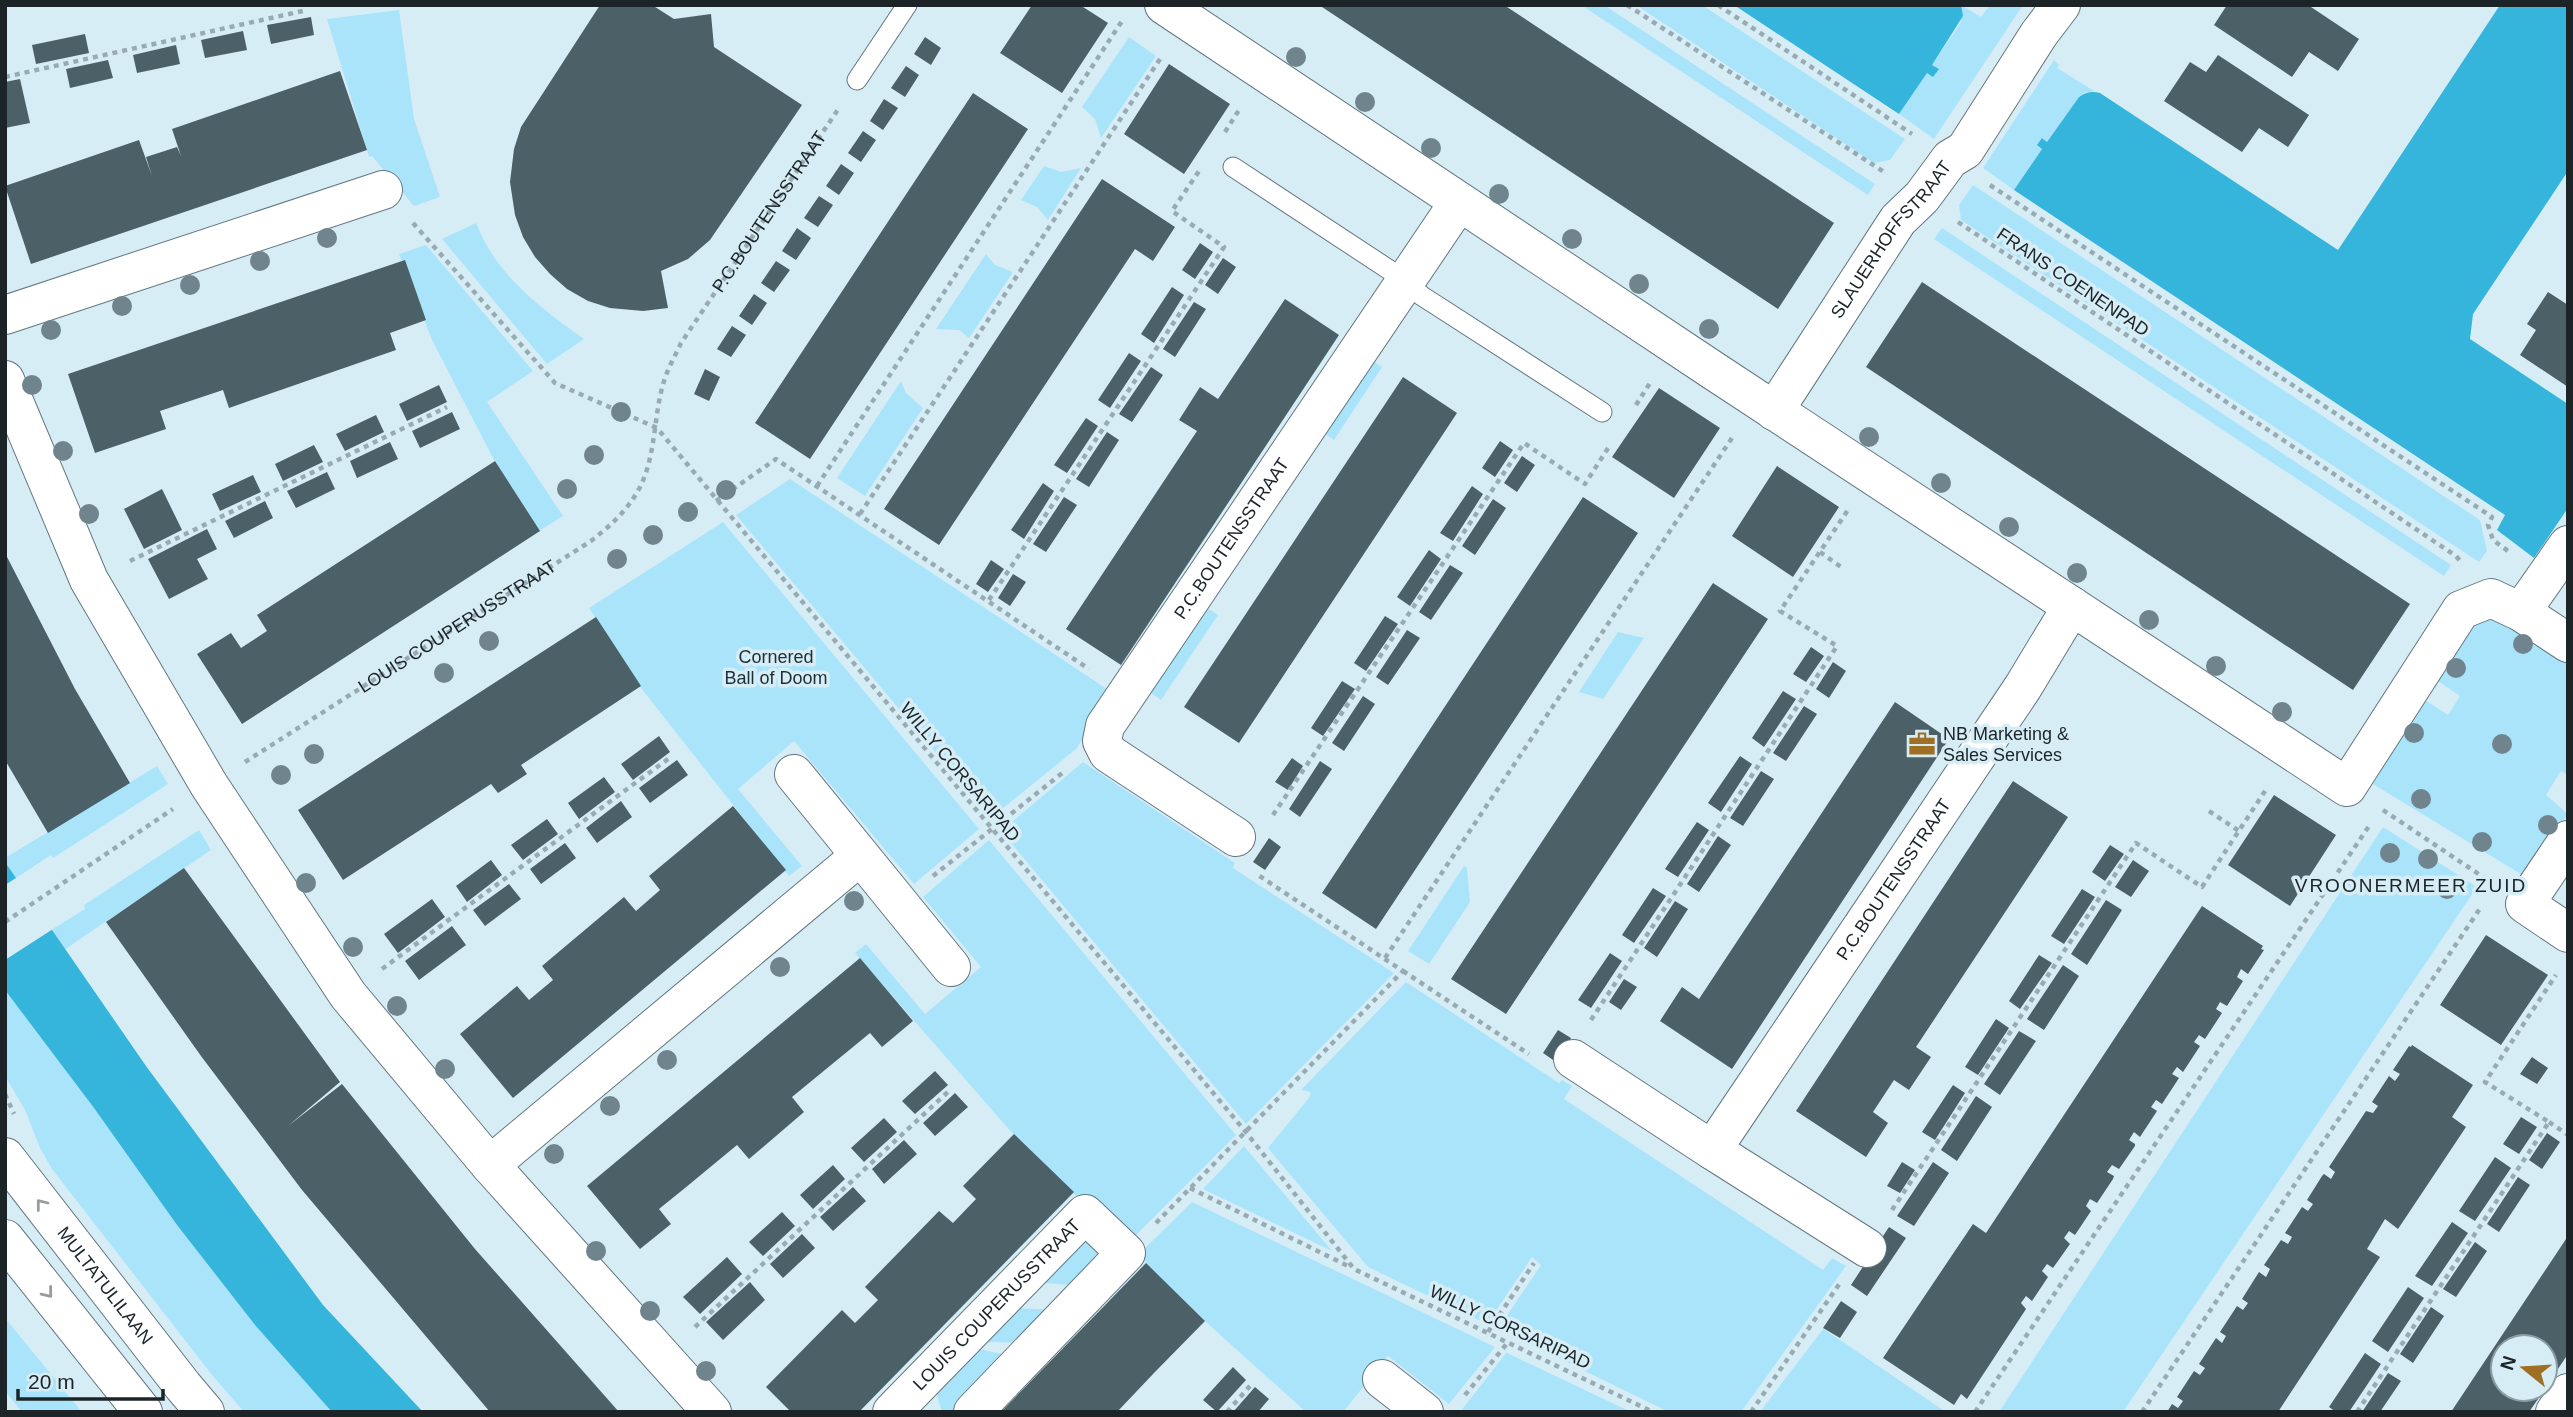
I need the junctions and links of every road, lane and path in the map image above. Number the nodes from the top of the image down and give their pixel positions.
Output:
1 (907, 5) edge
2 (1627, 5) edge
3 (1718, 5) edge
4 (2061, 5) edge
5 (307, 10) dead end
6 (1175, 13) edge
7 (1126, 15) dead end
8 (1264, 72) junction
9 (5, 77) edge
10 (858, 80) joint
11 (1887, 118) dead end
12 (1224, 133) dead end
13 (1202, 165) dead end
14 (1233, 167) dead end
15 (383, 190) joint
16 (1998, 190) dead end
17 (1922, 197) junction
18 (1459, 202) junction
19 (1405, 284) junction
20 (5, 315) edge
21 (1675, 345) junction
22 (5, 380) edge
23 (1766, 405) junction
24 (447, 407) dead end
25 (1602, 412) dead end
26 (1630, 414) dead end
27 (657, 428) junction
28 (1615, 437) dead end
29 (1871, 474) junction
30 (817, 486) junction
31 (716, 501) junction
32 (860, 514) junction
33 (2492, 517) dead end
34 (2568, 545) edge
35 (1820, 552) junction
36 (1841, 567) dead end
37 (89, 580) junction
38 (989, 600) junction
39 (2506, 605) junction
40 (2072, 606) junction
41 (2568, 643) edge
42 (1126, 695) junction
43 (1102, 741) junction
44 (2291, 752) junction
45 (672, 756) dead end
46 (794, 774) dead end
47 (209, 785) junction
48 (2209, 811) dead end
49 (990, 829) junction
50 (2239, 831) junction
51 (2568, 840) edge
52 (1244, 842) junction
53 (860, 856) junction
54 (2511, 895) junction
55 (900, 903) junction
56 (5, 922) edge
57 (2564, 950) edge
58 (1385, 958) junction
59 (951, 967) dead end
60 (1403, 971) junction
61 (348, 995) junction
62 (1573, 1059) junction
63 (951, 1089) dead end
64 (2549, 1122) junction
65 (1245, 1131) junction
66 (2568, 1135) edge
67 (1712, 1150) junction
68 (5, 1157) edge
69 (490, 1166) junction
70 (1190, 1188) junction
71 (5, 1239) edge
72 (1867, 1248) junction
73 (1126, 1253) junction
74 (1534, 1263) dead end
75 (1354, 1269) junction
76 (1488, 1332) junction
77 (1509, 1341) junction
78 (663, 1357) junction
79 (1382, 1379) dead end
80 (1250, 1386) dead end
81 (2568, 1392) edge
82 (1442, 1407) edge
83 (143, 1412) edge
84 (205, 1412) edge
85 (712, 1412) edge
86 (892, 1412) edge
87 (972, 1412) edge
88 (1227, 1412) edge
89 (1653, 1412) edge
90 (1751, 1412) edge
91 (1975, 1412) edge
92 (2142, 1412) edge
93 (2357, 1412) edge
94 (2555, 1412) edge

1 - 10 lane
2 - 17 path, FRANS COENENPAD
3 - 11 path
4 - 17 street, SLAUERHOFFSTRAAT
5 - 9 path
6 - 8 street
6 - 32 path
7 - 30 path
8 - 12 path
8 - 18 street
10 - 27 path, P.C.BOUTENSSTRAAT
13 - 38 path
14 - 19 lane
15 - 20 street
15 - 27 path
16 - 33 path
17 - 23 street, SLAUERHOFFSTRAAT
17 - 39 path, FRANS COENENPAD
18 - 19 street, P.C.BOUTENSSTRAAT
18 - 21 street
19 - 25 lane
19 - 42 street, P.C.BOUTENSSTRAAT
21 - 23 street
21 - 26 path
22 - 37 street
23 - 29 street
23 - 58 path
24 - 37 path
27 - 31 path, WILLY CORSARIPAD
27 - 47 path, LOUIS COUPERUSSTRAAT
28 - 52 path
29 - 35 path
29 - 40 street
30 - 31 path
30 - 32 path
31 - 49 path, WILLY CORSARIPAD
32 - 38 path
34 - 39 street
35 - 36 path
35 - 62 path
37 - 47 street
38 - 42 path
39 - 41 street
39 - 44 street
40 - 44 street
40 - 67 street, P.C.BOUTENSSTRAAT
42 - 43 street, P.C.BOUTENSSTRAAT
43 - 49 path
43 - 52 street
44 - 50 path
45 - 61 path
46 - 53 street
47 - 56 path, LOUIS COUPERUSSTRAAT
47 - 61 street
48 - 50 path
49 - 55 path
49 - 65 path, WILLY CORSARIPAD
50 - 72 path
51 - 54 street
52 - 58 path
53 - 55 street
53 - 69 street
54 - 57 street
54 - 91 path
54 - 92 path
55 - 59 street
57 - 64 path
58 - 60 path
60 - 62 path
60 - 65 path
61 - 69 street
62 - 67 street
63 - 78 path
64 - 66 path
64 - 93 path
65 - 70 path
65 - 75 path, WILLY CORSARIPAD
67 - 72 street
84 -> 68 street, MULTATULILAAN
69 - 78 street
70 - 73 path
70 - 75 path, WILLY CORSARIPAD
71 -> 83 street
72 - 90 path
73 - 86 street, LOUIS COUPERUSSTRAAT
73 - 87 street
74 - 76 path
75 - 76 path, WILLY CORSARIPAD
76 - 77 path, WILLY CORSARIPAD
77 - 82 path
77 - 89 path, WILLY CORSARIPAD
78 - 85 street
79 - 82 street
80 - 88 path
81 - 94 street

